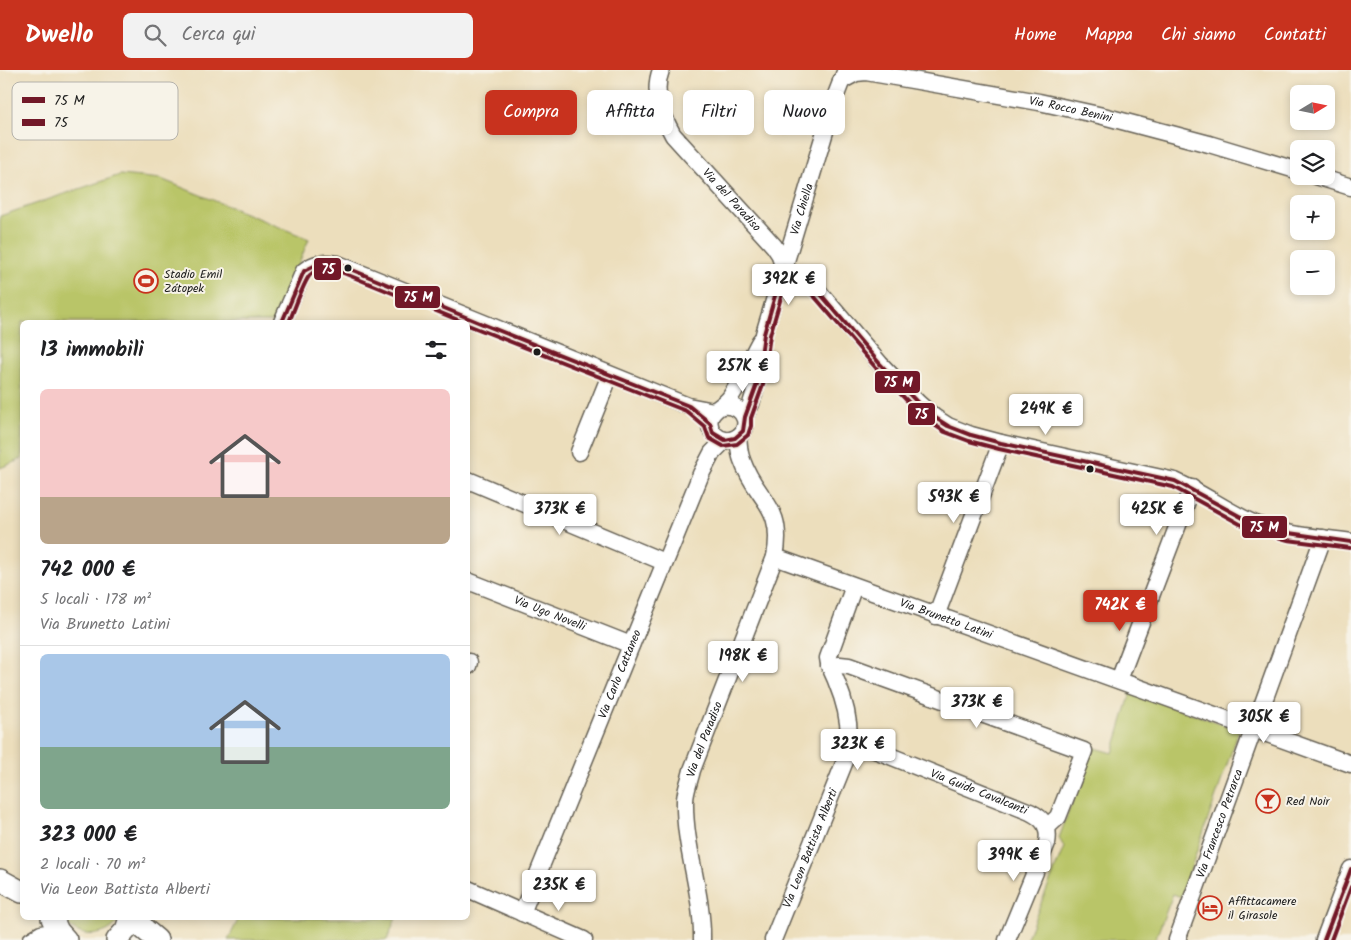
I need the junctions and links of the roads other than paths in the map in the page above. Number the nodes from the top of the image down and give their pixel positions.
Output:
1 (661, 70) edge
2 (843, 76) edge
3 (1290, 168) edge
4 (1335, 182) edge
5 (1351, 187) edge
6 (783, 268) junction
7 (443, 316) edge
8 (283, 320) edge
9 (470, 326) edge
10 (764, 334) junction
11 (610, 375) junction
12 (715, 414) junction
13 (745, 417) junction
14 (732, 439) junction
15 (1001, 443) junction
16 (579, 452) dead end
17 (470, 481) edge
18 (1192, 488) junction
19 (1323, 538) junction
20 (1351, 542) edge
21 (775, 557) junction
22 (664, 562) junction
23 (470, 582) edge
24 (854, 586) junction
25 (936, 616) junction
26 (631, 645) junction
27 (829, 666) junction
28 (1119, 680) junction
29 (1253, 729) junction
30 (850, 740) junction
31 (1351, 764) edge
32 (1047, 827) junction
33 (1351, 869) edge
34 (0, 880) edge
35 (20, 883) edge
36 (470, 890) edge
37 (20, 891) edge
38 (522, 913) junction
39 (129, 920) edge
40 (137, 920) edge
41 (59, 930) edge
42 (31, 940) edge
43 (117, 940) edge
44 (157, 940) edge
45 (584, 940) edge
46 (702, 940) edge
47 (773, 940) edge
48 (1007, 940) edge
49 (1177, 940) edge
50 (1324, 940) edge

1 - 6 street, Via del Paradiso
2 - 3 street, Via Rocco Benini
2 - 6 street, Via Chiella
4 - 5 street
6 - 10 street, Via del Paradiso
6 - 15 street
7 - 8 street
9 - 11 street
10 - 12 street, Via del Paradiso
10 - 13 street, Via del Paradiso
11 - 12 street
11 - 16 street
12 - 13 street
12 - 14 street
13 - 14 street, Via del Paradiso
14 - 21 street, Via del Paradiso
14 - 22 street, Via Carlo Cattaneo
15 - 18 street
15 - 25 street
17 - 22 street
18 - 19 street
18 - 28 street
19 - 20 street
19 - 29 street, Via Francesco Petrarca
21 - 24 street, Via Brunetto Latini
21 - 46 street, Via del Paradiso
22 - 26 street, Via Carlo Cattaneo
23 - 26 street, Via Ugo Novelli
24 - 25 street, Via Brunetto Latini
24 - 27 street
25 - 28 street, Via Brunetto Latini
26 - 38 street, Via Carlo Cattaneo
27 - 30 street, Via Leon Battista Alberti
27 - 32 street
28 - 29 street, Via Brunetto Latini
29 - 31 street, Via Brunetto Latini
29 - 49 street, Via Francesco Petrarca
30 - 32 street, Via Guido Cavalcanti
30 - 47 street, Via Leon Battista Alberti
32 - 48 street
33 - 50 street
34 - 35 main road
34 - 37 main road
36 - 38 street
38 - 45 street
39 - 43 main road
40 - 44 main road
41 - 42 street

